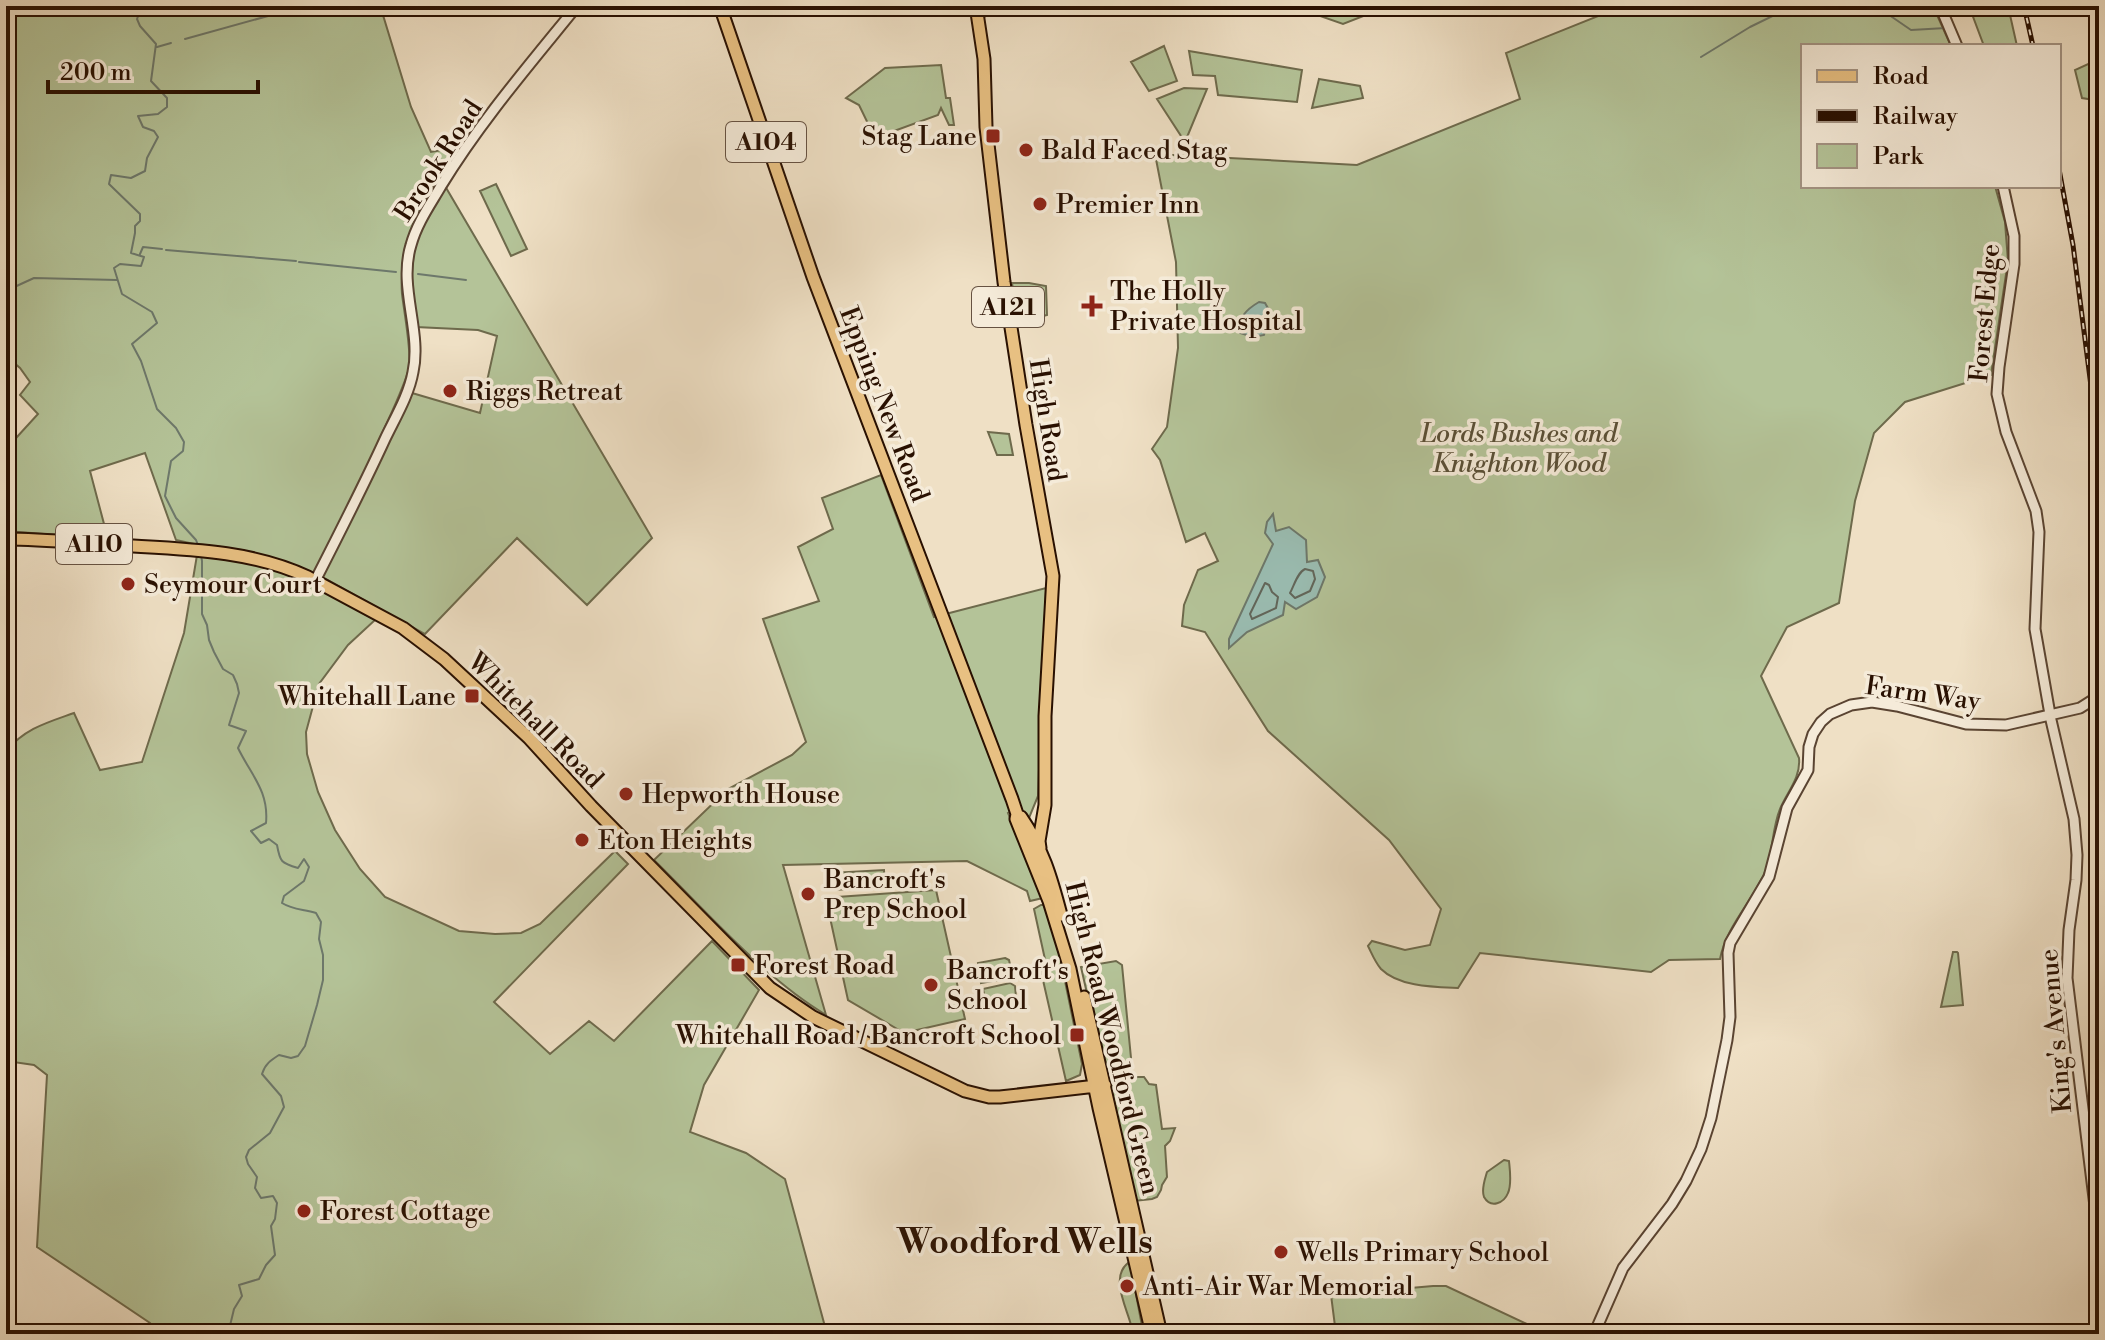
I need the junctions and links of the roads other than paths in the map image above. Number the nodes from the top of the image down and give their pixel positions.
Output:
1 (577, 6) edge
2 (720, 6) edge
3 (996, 6) edge
4 (1940, 6) edge
5 (977, 9) edge
6 (1956, 44) edge
7 (2003, 188) edge
8 (6, 539) edge
9 (315, 581) junction
10 (2099, 696) edge
11 (2051, 715) junction
12 (1045, 794) junction
13 (1017, 814) junction
14 (2074, 819) joint
15 (1030, 830) junction
16 (1027, 845) junction
17 (1040, 848) junction
18 (1100, 1086) junction
19 (2099, 1239) edge
20 (1152, 1334) edge
21 (1161, 1334) edge
22 (1594, 1334) edge

1 - 9 street, Brook Road
2 - 13 main road, Epping New Road / A104
3 - 5 main road
4 - 6 street
5 - 12 main road, High Road / A121
7 - 11 street, Forest Edge
8 - 9 main road, Whitehall Road / A110
9 - 18 main road, Whitehall Road / A110
10 - 11 street, Farm Way
11 - 14 street, Forest Edge
11 - 22 street, Farm Way
12 - 15 main road, High Road / A121
12 - 17 main road, High Road / A121
13 - 15 main road, Epping New Road / A104
13 - 16 main road, Epping New Road / A104
14 - 19 street, King's Avenue
15 - 16 main road, High Road / A121
15 - 17 main road, Epping New Road / A104
16 - 18 main road, High Road Woodford Green / A104
17 - 18 main road, High Road Woodford Green / A104
18 - 20 main road, High Road Woodford Green / A104
18 - 21 main road, High Road Woodford Green / A104

